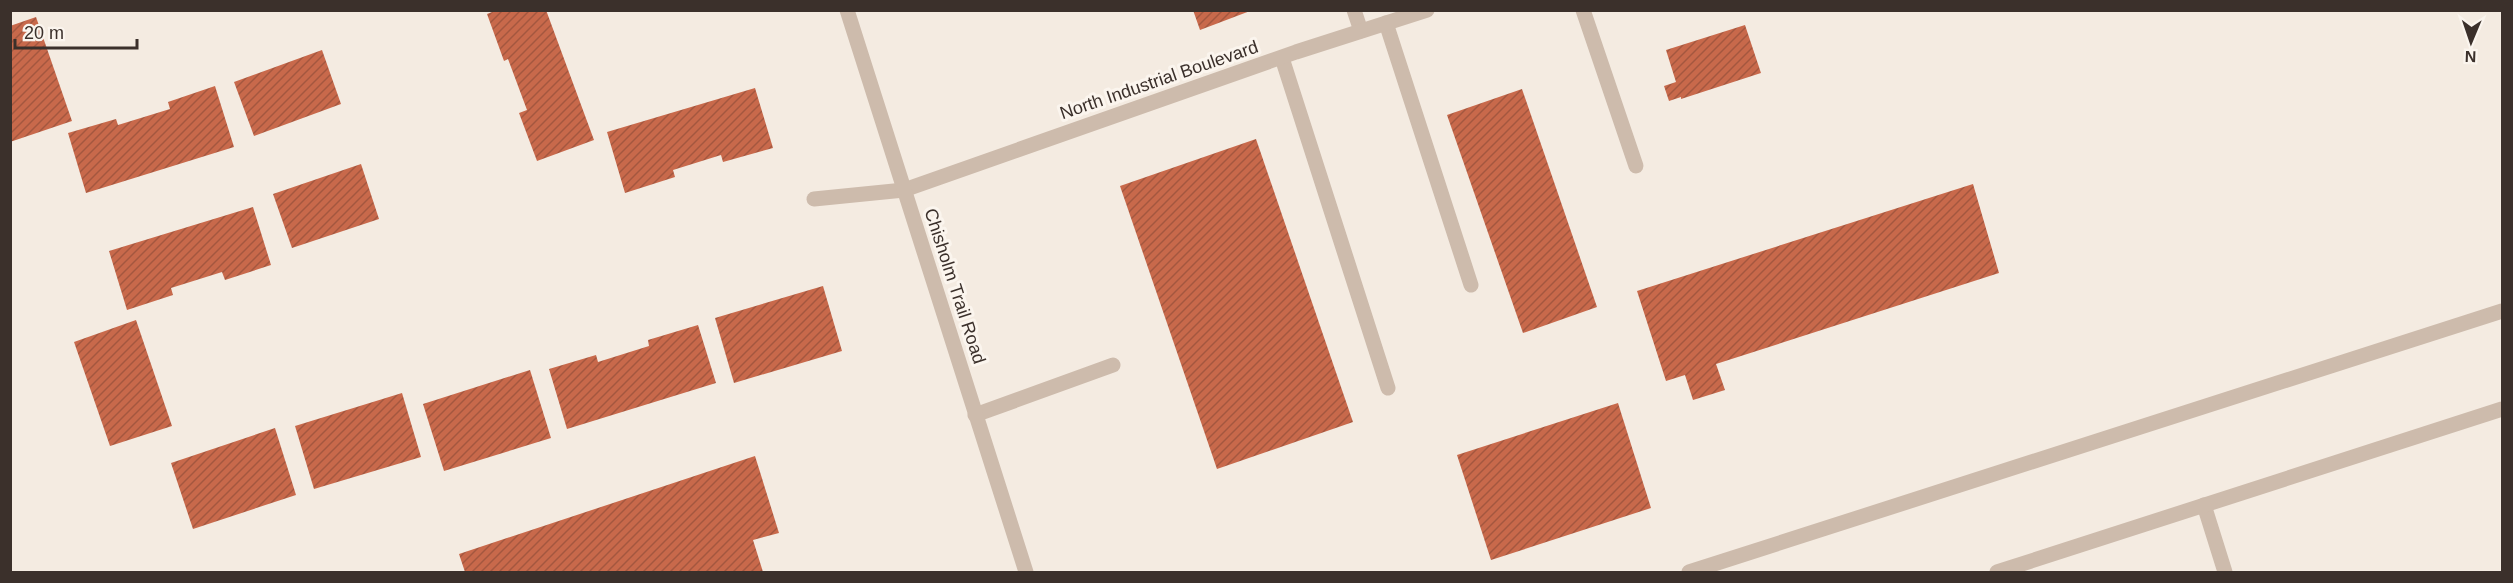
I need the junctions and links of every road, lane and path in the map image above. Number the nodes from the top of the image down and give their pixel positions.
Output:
1 (847, 10) edge
2 (1354, 10) edge
3 (1427, 10) edge
4 (1582, 10) edge
5 (1386, 24) junction
6 (1361, 31) junction
7 (1282, 58) junction
8 (1636, 166) dead end
9 (904, 190) junction
10 (814, 199) dead end
11 (1471, 285) dead end
12 (2502, 311) edge
13 (1113, 365) dead end
14 (1388, 388) dead end
15 (2502, 409) edge
16 (975, 415) junction
17 (2204, 505) junction
18 (1026, 573) edge
19 (1689, 573) edge
20 (1996, 573) edge
21 (2225, 573) edge

1 - 9 street, Chisholm Trail Road
2 - 6 street
3 - 5 street, North Industrial Boulevard
4 - 8 street
5 - 6 street, North Industrial Boulevard
5 - 11 street
6 - 7 street, North Industrial Boulevard
7 - 9 street, North Industrial Boulevard
7 - 14 street
9 - 10 street, North Industrial Boulevard
9 - 16 street, Chisholm Trail Road
12 - 19 street
13 - 16 street
15 - 17 street
16 - 18 street, Chisholm Trail Road
17 - 20 street
17 - 21 street

